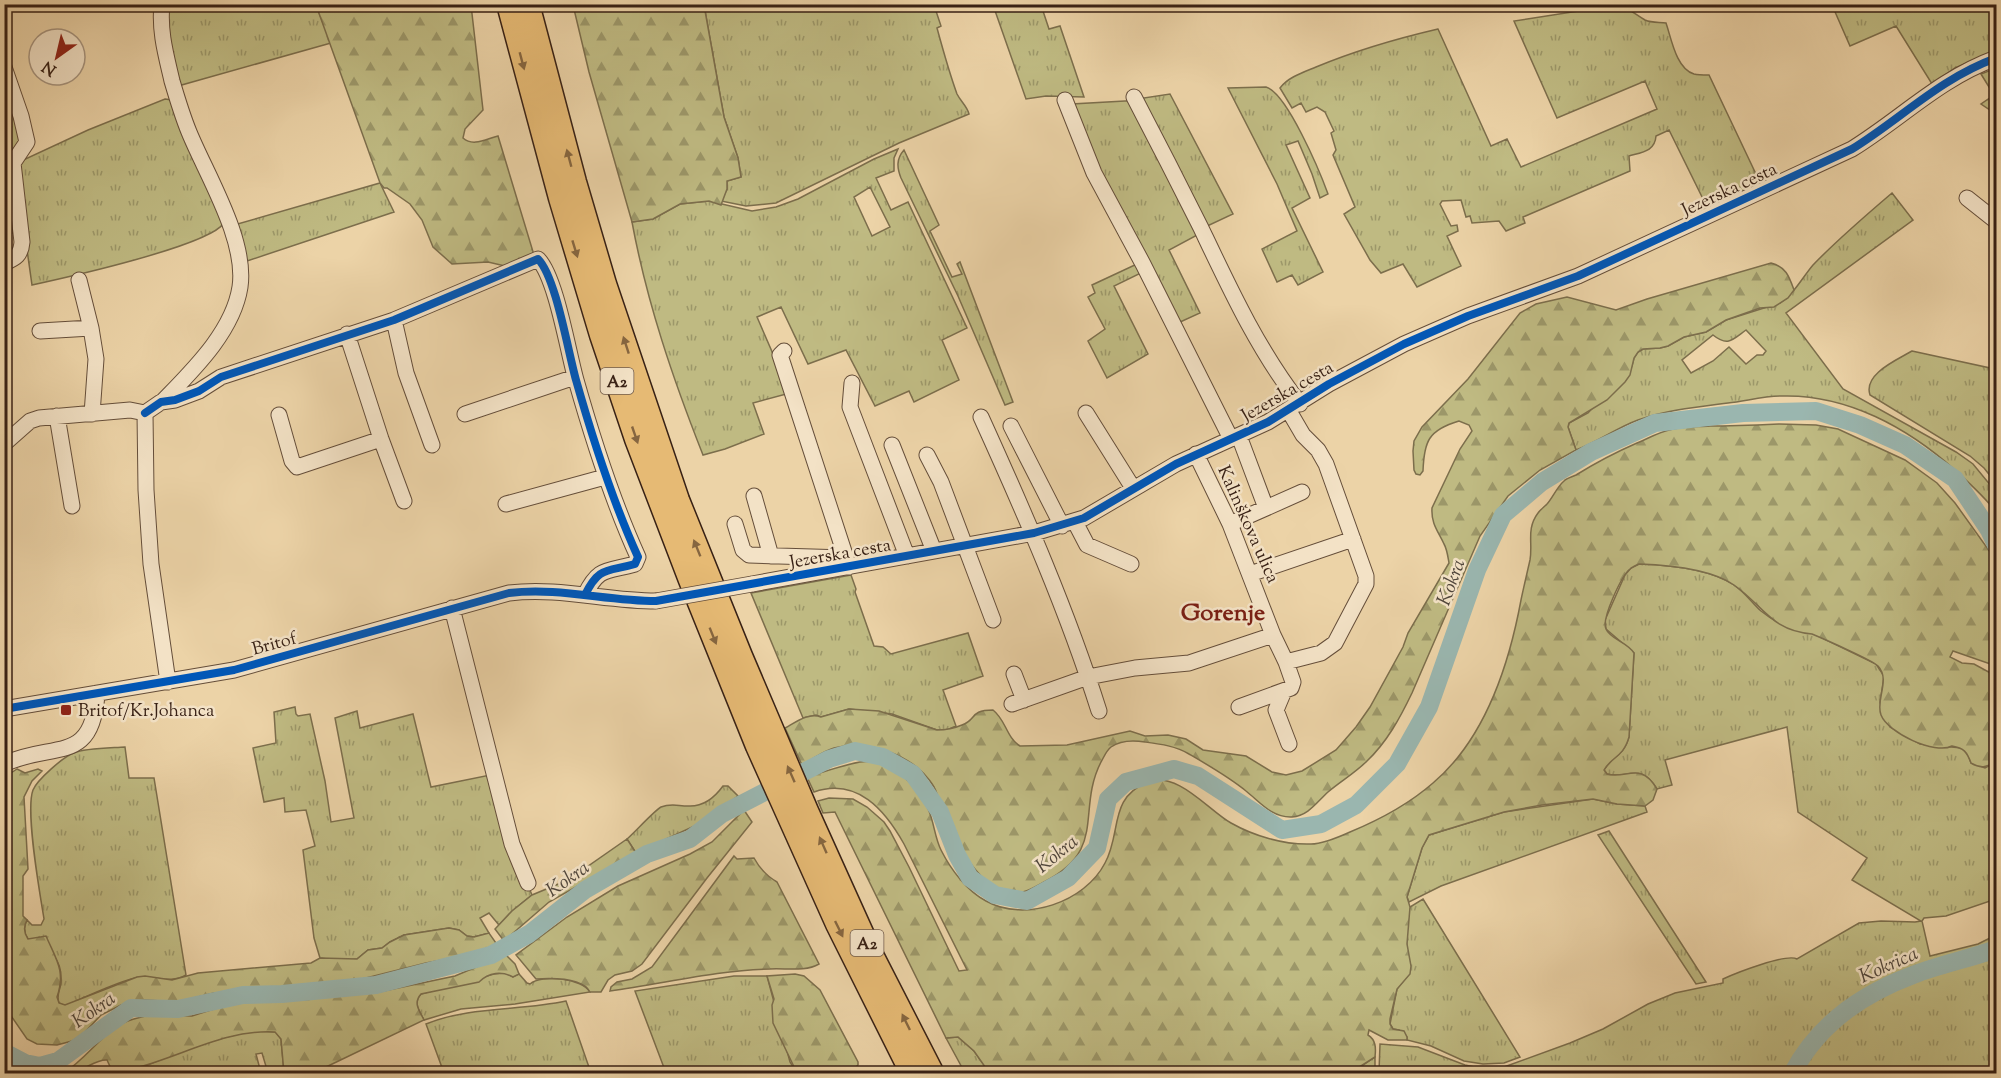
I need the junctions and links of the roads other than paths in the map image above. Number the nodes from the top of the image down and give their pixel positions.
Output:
1 (162, 4) edge
2 (508, 4) edge
3 (528, 4) edge
4 (1996, 58) edge
5 (4, 67) edge
6 (1134, 97) dead end
7 (1065, 100) dead end
8 (1967, 198) dead end
9 (1996, 221) edge
10 (4, 263) edge
11 (79, 280) dead end
12 (394, 320) junction
13 (91, 328) junction
14 (40, 331) dead end
15 (347, 334) junction
16 (784, 351) dead end
17 (575, 377) junction
18 (852, 383) dead end
19 (161, 402) junction
20 (1294, 407) junction
21 (145, 413) junction
22 (1086, 413) dead end
23 (93, 414) junction
24 (465, 414) dead end
25 (279, 415) dead end
26 (57, 416) junction
27 (981, 417) dead end
28 (1011, 426) dead end
29 (1235, 437) junction
30 (381, 439) junction
31 (4, 444) edge
32 (892, 444) dead end
33 (432, 445) dead end
34 (1196, 454) junction
35 (927, 455) dead end
36 (605, 477) junction
37 (1133, 488) junction
38 (1302, 492) dead end
39 (754, 496) dead end
40 (404, 501) dead end
41 (506, 504) dead end
42 (72, 506) dead end
43 (1266, 508) junction
44 (735, 524) dead end
45 (1068, 524) junction
46 (1230, 524) junction
47 (1034, 533) junction
48 (1353, 539) junction
49 (965, 545) junction
50 (934, 551) junction
51 (771, 556) junction
52 (907, 556) junction
53 (848, 563) junction
54 (1131, 564) dead end
55 (1250, 574) junction
56 (547, 591) joint
57 (585, 595) junction
58 (452, 608) junction
59 (993, 620) dead end
60 (1273, 635) junction
61 (1286, 662) junction
62 (1014, 675) dead end
63 (1088, 677) junction
64 (168, 682) junction
65 (1284, 691) junction
66 (97, 693) junction
67 (1239, 707) dead end
68 (4, 709) edge
69 (1099, 711) dead end
70 (766, 742) junction
71 (1288, 744) dead end
72 (4, 764) edge
73 (798, 815) junction
74 (528, 883) dead end
75 (912, 1074) edge
76 (933, 1074) edge

1 - 19 street
2 -> 70 highway, A2
70 -> 3 highway, A2
4 - 20 street, Jezerska cesta
5 - 10 street
6 - 20 street, Jezerska cesta
7 - 29 street, Jezerska cesta
8 - 9 street
11 - 13 street
12 - 15 street
12 - 17 street
12 - 33 street
13 - 14 street
13 - 23 street
15 - 19 street
15 - 30 street
16 - 53 street, Jezerska cesta
17 - 24 street
17 - 36 street
18 - 52 street, Jezerska cesta
19 - 21 street
20 - 29 street, Jezerska cesta
20 - 48 street, Jezerska cesta
21 - 23 street
21 - 64 street
22 - 37 street
23 - 26 street
25 - 30 street
26 - 31 street
26 - 42 street
27 - 47 street
28 - 45 street
29 - 34 street, Jezerska cesta
29 - 43 street
30 - 40 street
32 - 50 street
34 - 37 street, Jezerska cesta
34 - 46 street, Kalinškova ulica
35 - 49 street
36 - 41 street
36 - 57 street
37 - 45 street, Jezerska cesta
38 - 43 street
39 - 51 street, Jezerska cesta
43 - 46 street
44 - 51 street
45 - 47 street, Jezerska cesta
45 - 54 street
46 - 55 street, Kalinškova ulica
47 - 49 street, Jezerska cesta
47 - 63 street
48 - 55 street
48 - 61 street
49 - 50 street, Jezerska cesta
49 - 59 street
50 - 52 street, Jezerska cesta
51 - 53 street
52 - 53 street, Jezerska cesta
53 - 57 street, Jezerska cesta, bridge
55 - 60 street, Kalinškova ulica
56 - 57 street, Jezerska cesta
56 - 58 street, Britof
58 - 64 street, Britof
58 - 74 street
60 - 61 street, Kalinškova ulica
60 - 63 street
61 - 65 street, Kalinškova ulica
62 - 63 street
63 - 69 street
64 - 66 street, Britof
65 - 67 street
65 - 71 street
66 - 68 street, Britof
66 - 72 street
70 - 73 highway, A2
73 -> 75 highway, A2
76 -> 73 highway, A2

